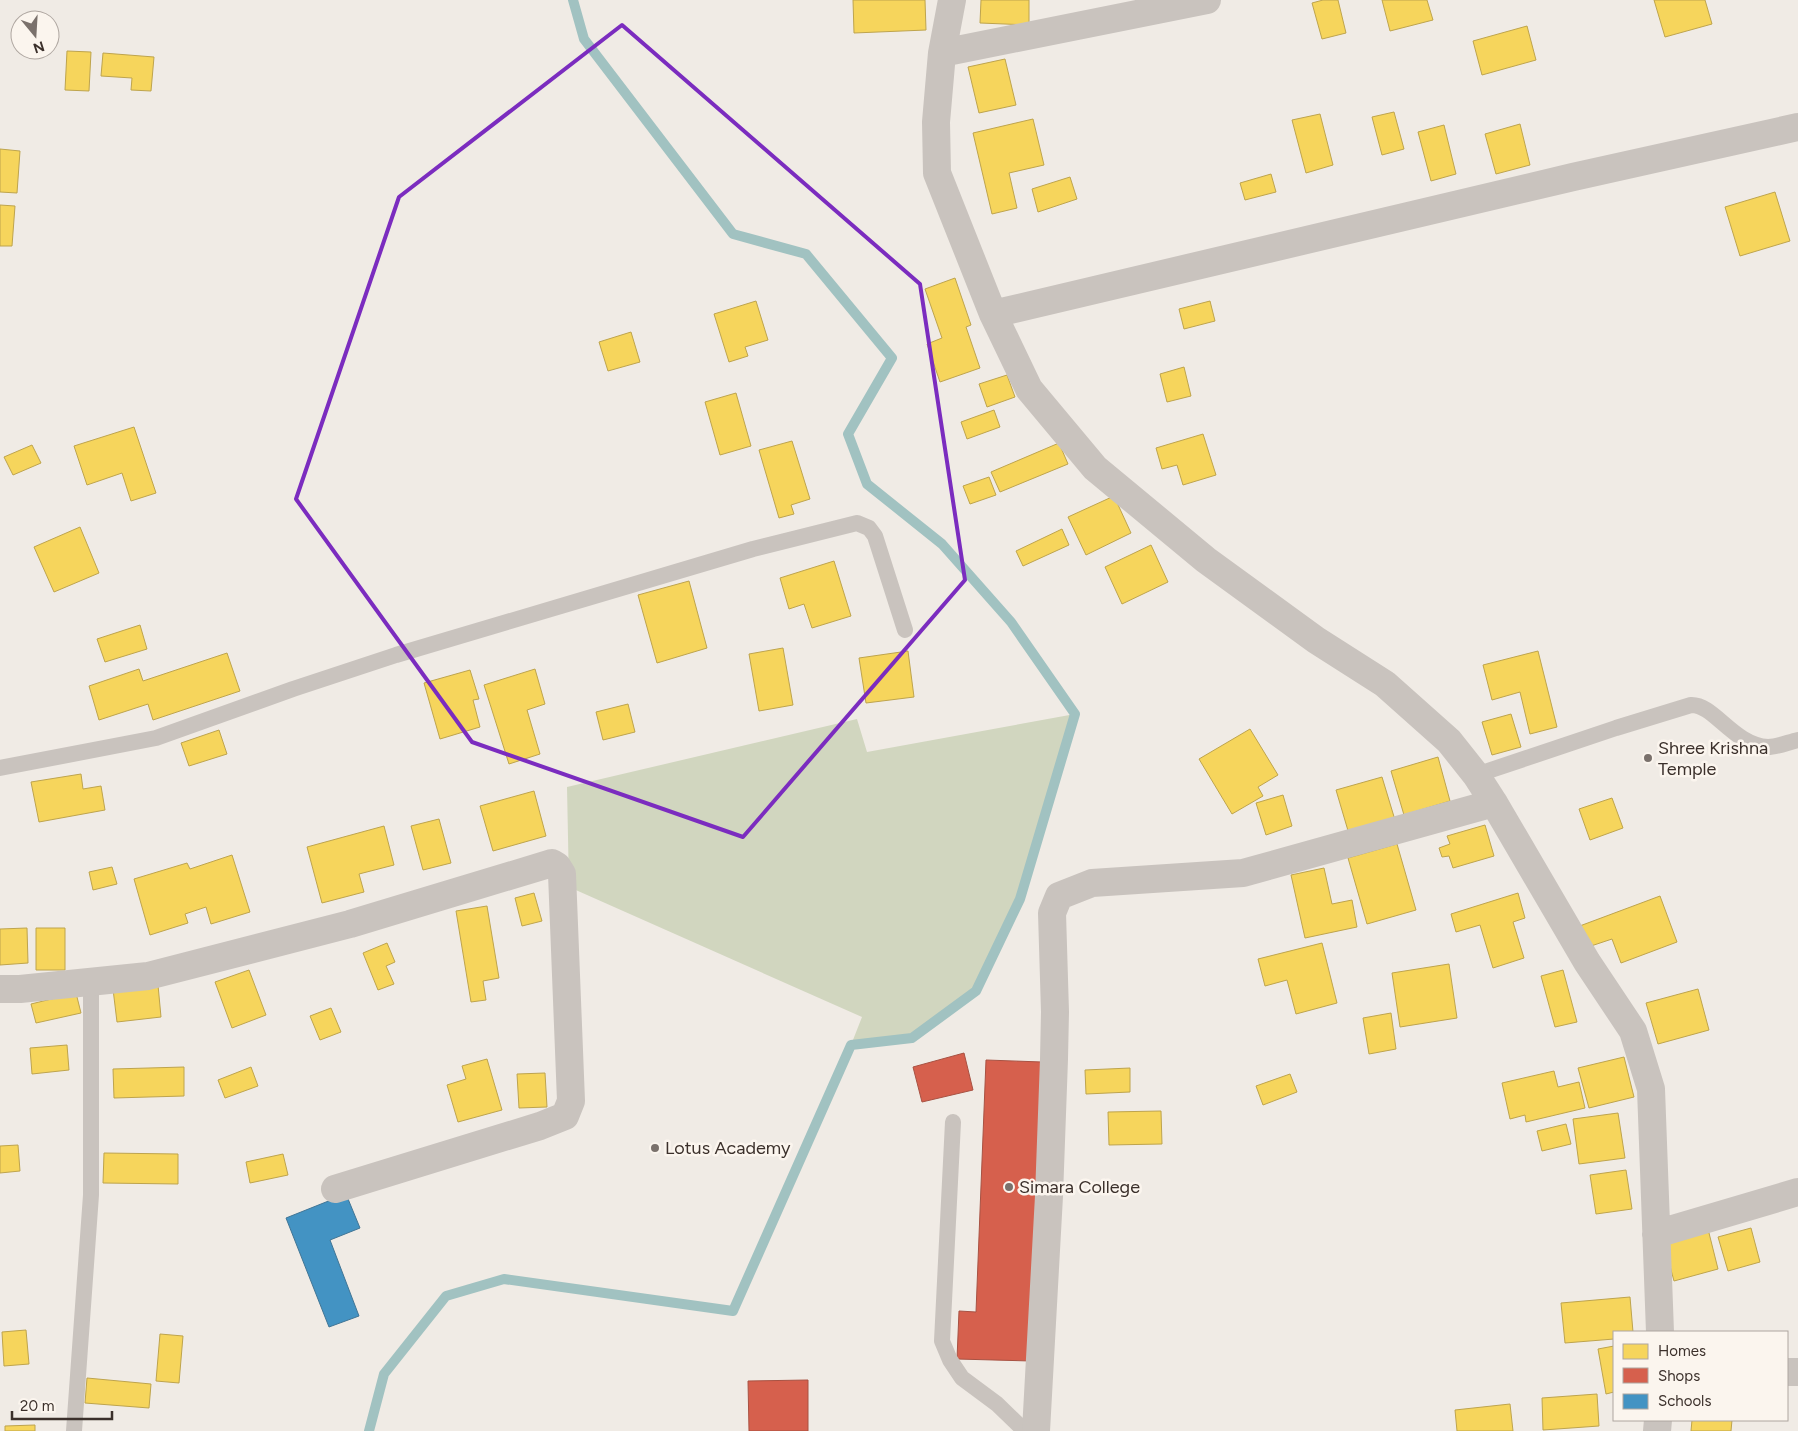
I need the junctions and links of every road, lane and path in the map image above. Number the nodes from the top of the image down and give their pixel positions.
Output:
1 (952, 0) edge
2 (1207, 0) edge
3 (942, 53) junction
4 (1798, 127) edge
5 (993, 314) junction
6 (905, 630) dead end
7 (1798, 740) edge
8 (0, 768) edge
9 (1476, 775) junction
10 (1494, 803) junction
11 (91, 981) junction
12 (0, 989) edge
13 (953, 1122) dead end
14 (335, 1189) dead end
15 (1798, 1192) edge
16 (1656, 1234) junction
17 (1660, 1331) edge
18 (74, 1431) edge
19 (1025, 1431) edge
20 (1036, 1431) edge

1 - 3 street
2 - 3 street
3 - 5 street
4 - 5 street
5 - 9 street
6 - 8 lane
7 - 9 lane
9 - 10 street
10 - 16 street
10 - 20 street
11 - 12 street
11 - 14 street
11 - 18 lane
13 - 19 lane
15 - 16 street
16 - 17 street

